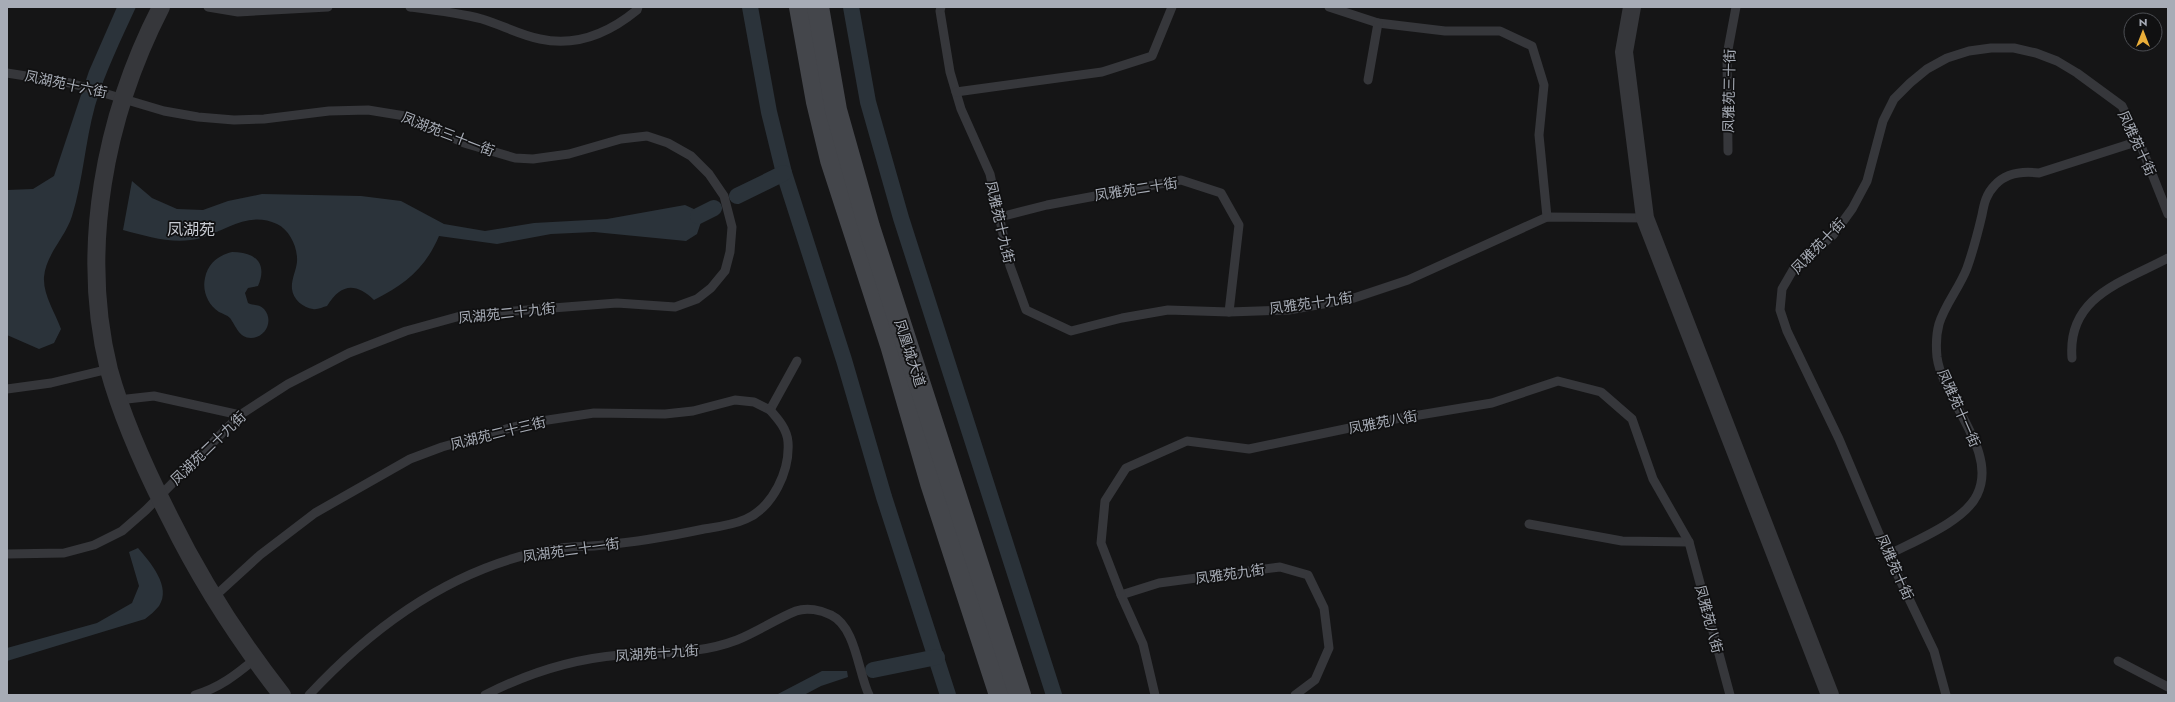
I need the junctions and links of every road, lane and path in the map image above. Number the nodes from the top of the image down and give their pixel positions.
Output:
1 (161, 7) edge
2 (208, 7) edge
3 (328, 7) edge
4 (410, 7) edge
5 (638, 7) edge
6 (800, 7) edge
7 (818, 7) edge
8 (942, 7) edge
9 (1172, 7) edge
10 (1329, 7) edge
11 (1632, 7) edge
12 (1736, 7) edge
13 (1378, 23) junction
14 (7, 72) edge
15 (1368, 80) dead end
16 (956, 92) junction
17 (124, 98) junction
18 (2139, 141) junction
19 (1728, 152) dead end
20 (724, 196) joint
21 (2168, 214) edge
22 (1000, 217) junction
23 (1547, 217) junction
24 (1645, 218) junction
25 (2168, 258) edge
26 (1229, 312) junction
27 (2072, 358) dead end
28 (796, 361) dead end
29 (109, 369) junction
30 (7, 389) edge
31 (118, 400) junction
32 (770, 410) junction
33 (240, 415) junction
34 (159, 496) junction
35 (1529, 524) dead end
36 (1689, 542) junction
37 (7, 554) edge
38 (1888, 555) junction
39 (1121, 595) junction
40 (214, 597) junction
41 (255, 659) junction
42 (2118, 661) dead end
43 (2168, 686) edge
44 (196, 695) edge
45 (282, 695) edge
46 (309, 695) edge
47 (485, 695) edge
48 (869, 695) edge
49 (1000, 695) edge
50 (1020, 695) edge
51 (1155, 695) edge
52 (1295, 695) edge
53 (1730, 695) edge
54 (1830, 695) edge
55 (1946, 695) edge

1 - 17 street
2 - 3 lane
4 - 5 lane
6 - 49 main road, 凤凰城大道
7 - 50 main road, 凤凰城大道
8 - 16 lane, 凤雅苑十九街
9 - 16 lane
10 - 13 lane
11 - 24 street
12 - 19 lane, 凤雅苑三十街
13 - 15 lane
13 - 23 lane
14 - 17 lane, 凤湖苑十六街
16 - 22 lane, 凤雅苑十九街
17 - 20 lane, 凤湖苑三十一街
17 - 29 street
18 - 21 lane, 凤雅苑十街
18 - 38 lane, 凤雅苑十一街
18 - 38 lane, 凤雅苑十街
20 - 33 lane, 凤湖苑二十九街
22 - 26 lane, 凤雅苑十九街
22 - 26 lane, 凤雅苑二十街
23 - 24 lane
23 - 26 lane, 凤雅苑十九街
24 - 54 street
25 - 27 lane
28 - 32 lane
29 - 30 lane
29 - 31 street
31 - 33 lane
31 - 34 street
32 - 40 lane, 凤湖苑二十三街
32 - 46 lane, 凤湖苑二十一街
33 - 34 lane, 凤湖苑二十九街
34 - 37 lane, 凤湖苑二十九街
34 - 40 street
35 - 36 lane
36 - 39 lane, 凤雅苑八街
36 - 53 lane, 凤雅苑八街
38 - 55 lane, 凤雅苑十街
39 - 51 lane
39 - 52 lane, 凤雅苑九街
40 - 41 street
41 - 44 lane
41 - 45 street
42 - 43 lane
47 - 48 lane, 凤湖苑十九街

